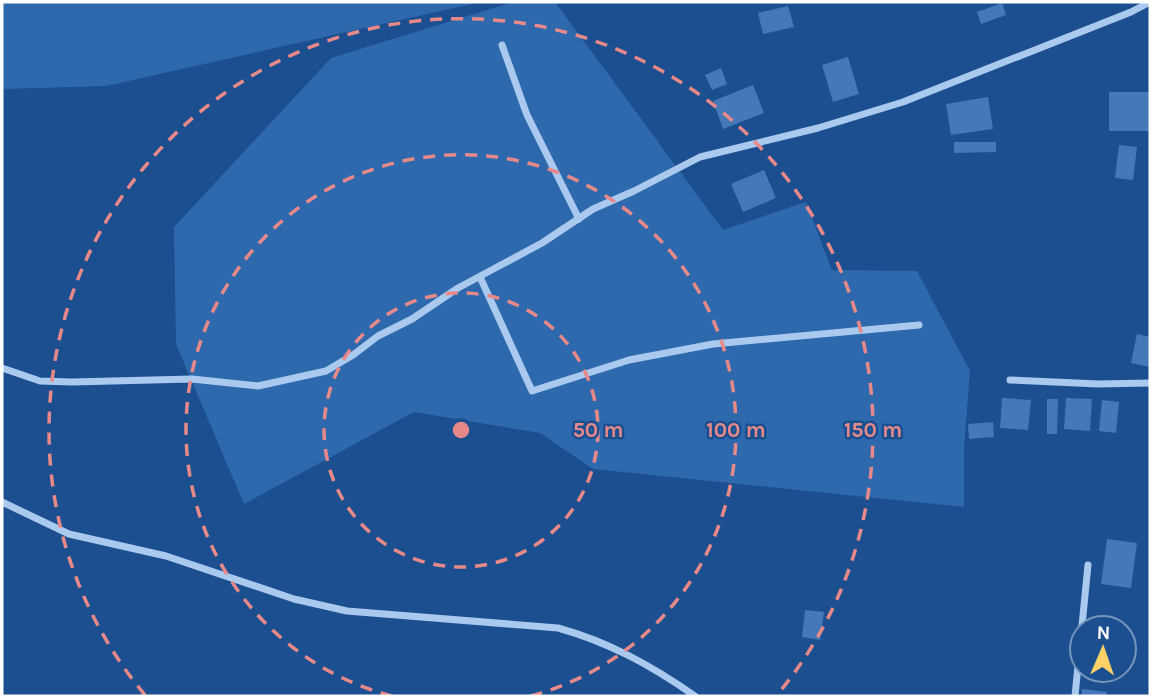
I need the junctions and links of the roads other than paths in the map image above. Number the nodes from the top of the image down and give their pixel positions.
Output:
1 (1150, 2) edge
2 (502, 45) dead end
3 (579, 219) junction
4 (480, 277) junction
5 (919, 325) dead end
6 (2, 368) edge
7 (1010, 380) dead end
8 (1150, 383) edge
9 (2, 502) edge
10 (1088, 565) dead end
11 (695, 696) edge
12 (1075, 696) edge

1 - 3 street
2 - 3 street
3 - 4 street
4 - 5 street
4 - 6 street
7 - 8 street
9 - 11 street
10 - 12 street

